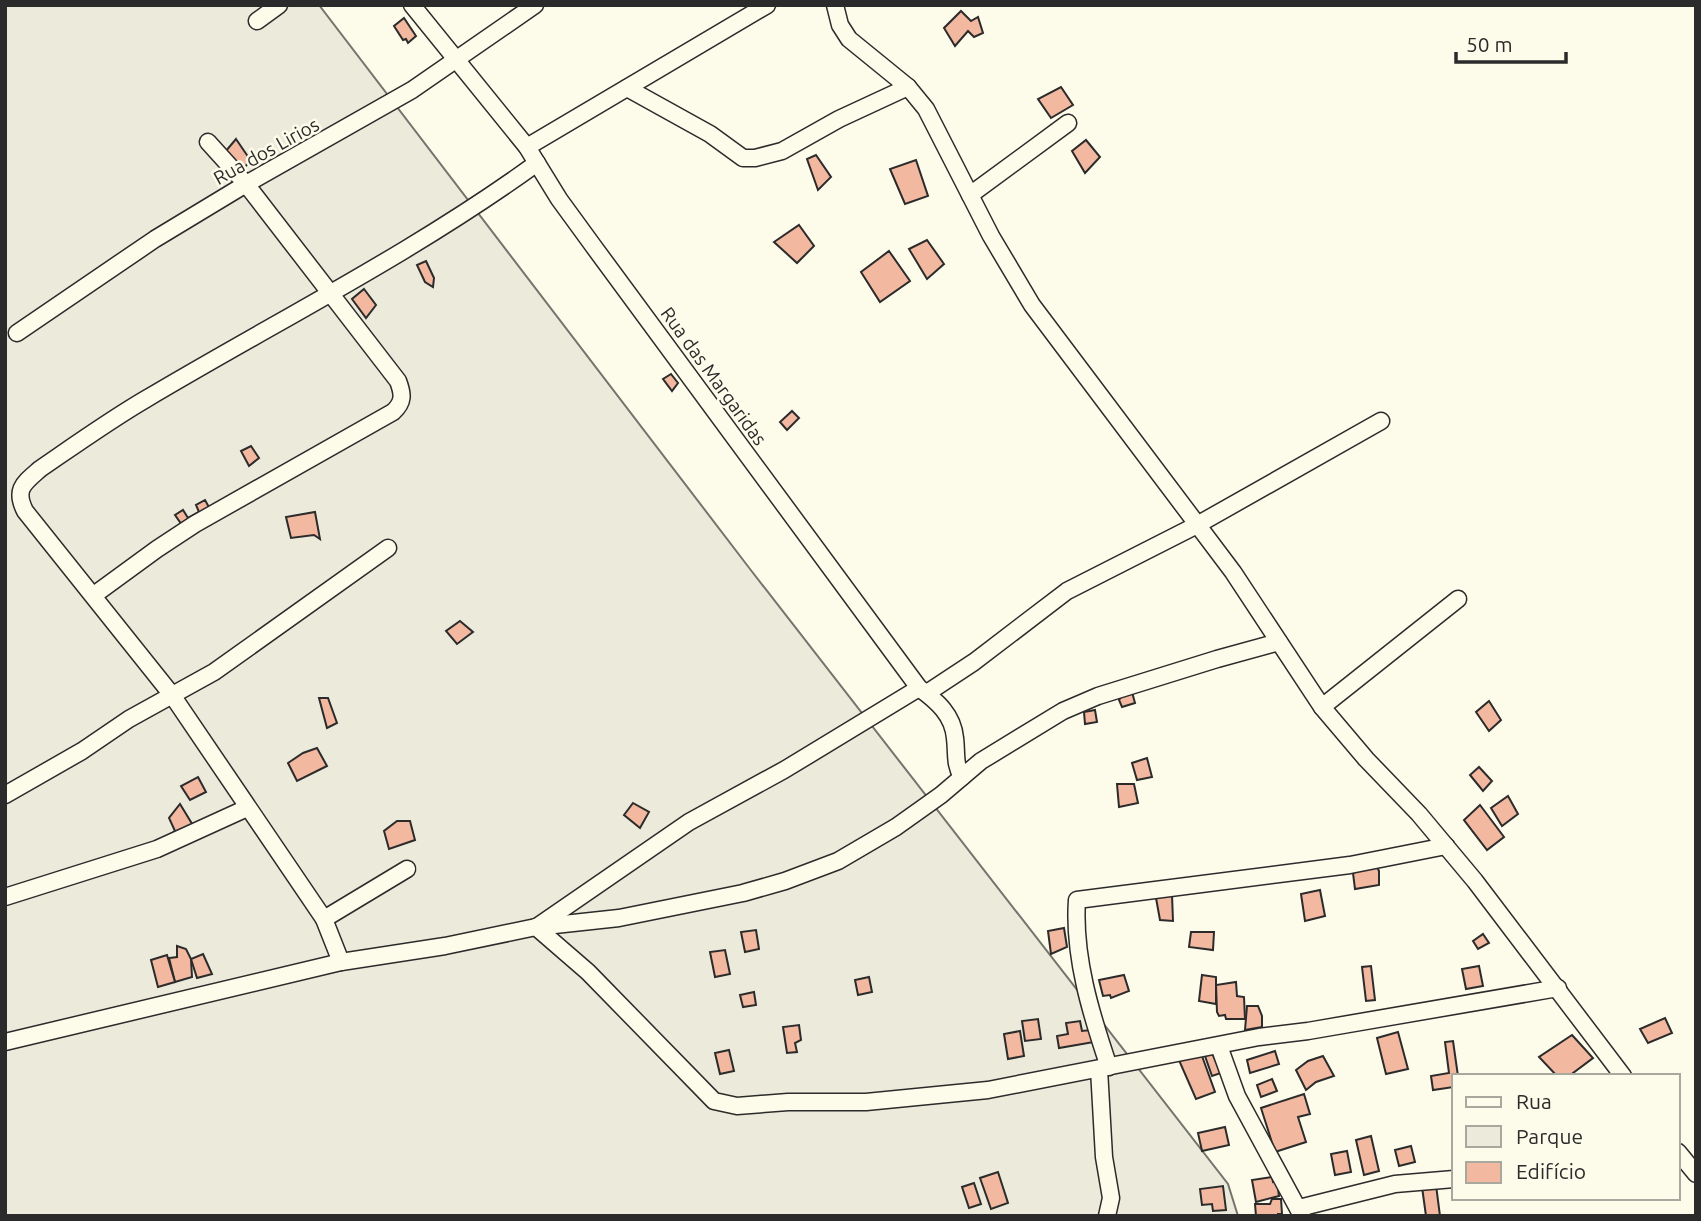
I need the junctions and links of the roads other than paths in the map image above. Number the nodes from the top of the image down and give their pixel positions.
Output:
1 (279, 5) edge
2 (412, 5) edge
3 (535, 5) edge
4 (767, 5) edge
5 (835, 5) edge
6 (257, 21) dead end
7 (456, 60) junction
8 (908, 87) junction
9 (627, 88) junction
10 (1068, 123) dead end
11 (208, 142) dead end
12 (527, 148) junction
13 (537, 163) junction
14 (246, 184) junction
15 (970, 195) junction
16 (330, 293) junction
17 (17, 332) dead end
18 (1381, 421) dead end
19 (1197, 525) junction
20 (388, 548) dead end
21 (94, 595) junction
22 (1458, 599) dead end
23 (1279, 642) junction
24 (923, 690) junction
25 (172, 695) junction
26 (1322, 707) junction
27 (962, 777) junction
28 (5, 794) edge
29 (247, 808) junction
30 (1446, 846) junction
31 (407, 869) dead end
32 (5, 897) edge
33 (324, 919) junction
34 (536, 927) junction
35 (341, 962) junction
36 (1558, 988) junction
37 (5, 1042) edge
38 (1219, 1046) junction
39 (1104, 1068) junction
40 (1622, 1074) edge
41 (1680, 1154) edge
42 (1696, 1174) edge
43 (1452, 1179) edge
44 (1301, 1212) edge
45 (1107, 1216) edge

1 - 6 street
2 - 7 street, Rua das Margaridas
3 - 7 street, Rua dos Lirios
4 - 9 street
5 - 8 street
7 - 12 street, Rua das Margaridas
7 - 14 street, Rua dos Lirios
8 - 9 street
8 - 15 street
9 - 12 street
10 - 15 street
11 - 14 street
12 - 13 street, Rua das Margaridas
13 - 16 street
13 - 24 street, Rua das Margaridas
14 - 16 street
14 - 17 street, Rua dos Lirios
15 - 19 street
16 - 21 street
16 - 21 street
18 - 19 street
19 - 23 street
19 - 24 street
20 - 25 street
21 - 25 street
22 - 26 street
23 - 26 street
23 - 27 street
24 - 27 street, Rua das Margaridas
24 - 34 street
25 - 28 street
25 - 29 street
26 - 30 street
27 - 34 street
29 - 32 street
29 - 33 street
30 - 36 street
30 - 39 street
31 - 33 street
33 - 35 street
34 - 35 street
34 - 39 street
35 - 37 street
36 - 38 street
36 - 40 street
38 - 39 street
38 - 44 street
39 - 45 street
41 - 42 street
43 - 44 street

